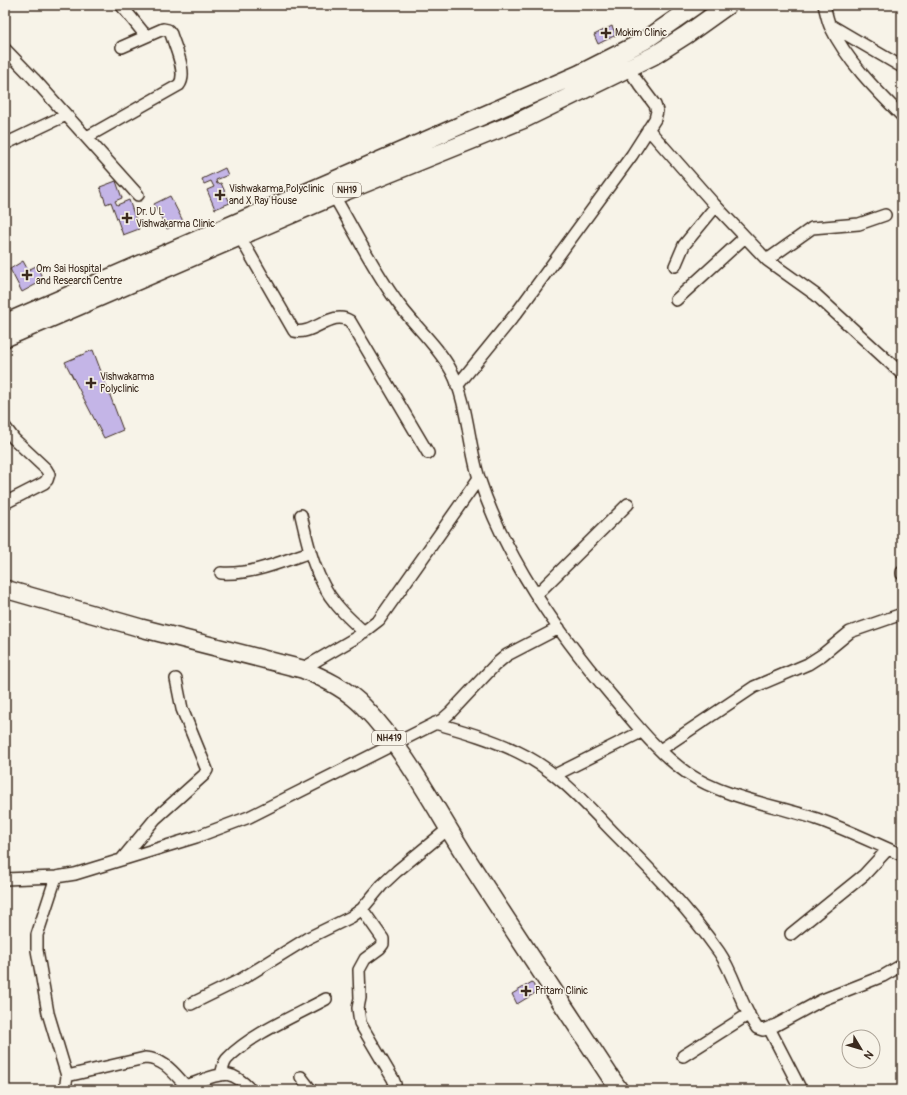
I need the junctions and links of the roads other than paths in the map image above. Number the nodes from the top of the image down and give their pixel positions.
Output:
1 (121, 5) edge
2 (696, 5) edge
3 (728, 5) edge
4 (824, 5) edge
5 (675, 12) edge
6 (830, 25) junction
7 (686, 35) junction
8 (146, 36) junction
9 (122, 47) dead end
10 (6, 53) edge
11 (902, 67) edge
12 (628, 69) junction
13 (66, 115) junction
14 (902, 116) edge
15 (648, 129) junction
16 (87, 138) junction
17 (5, 144) edge
18 (138, 195) dead end
19 (334, 196) junction
20 (716, 206) junction
21 (885, 215) dead end
22 (240, 236) junction
23 (745, 237) junction
24 (767, 260) junction
25 (675, 266) dead end
26 (676, 300) dead end
27 (5, 322) edge
28 (5, 338) edge
29 (902, 374) edge
30 (457, 386) junction
31 (5, 427) edge
32 (428, 453) dead end
33 (479, 478) junction
34 (5, 503) edge
35 (628, 504) dead end
36 (301, 515) dead end
37 (310, 552) junction
38 (221, 573) dead end
39 (5, 589) edge
40 (536, 595) junction
41 (902, 614) edge
42 (559, 628) junction
43 (364, 632) junction
44 (302, 669) junction
45 (176, 679) dead end
46 (435, 723) junction
47 (641, 732) junction
48 (394, 745) junction
49 (660, 750) junction
50 (555, 775) junction
51 (448, 829) junction
52 (888, 849) junction
53 (902, 855) edge
54 (122, 859) junction
55 (56, 877) junction
56 (5, 879) edge
57 (362, 909) junction
58 (791, 934) dead end
59 (902, 965) edge
60 (326, 999) dead end
61 (191, 1004) dead end
62 (749, 1014) junction
63 (769, 1028) junction
64 (683, 1056) dead end
65 (221, 1075) junction
66 (66, 1076) junction
67 (301, 1077) dead end
68 (186, 1088) edge
69 (65, 1090) edge
70 (251, 1090) edge
71 (311, 1090) edge
72 (392, 1090) edge
73 (619, 1090) edge
74 (801, 1090) edge

1 - 8 street
2 - 5 highway, NH19
3 - 7 highway, NH19
4 - 6 street
5 - 7 highway
5 - 27 highway, NH19
6 - 11 street
6 - 14 street
7 - 12 highway, NH19
8 - 9 street
8 - 16 street
10 - 13 street
12 - 15 street
12 - 19 highway, NH19
13 - 16 street
13 - 17 street
15 - 20 street
15 - 30 street
16 - 18 street
19 - 22 highway, NH19
19 - 30 street
20 - 23 street
20 - 25 street
21 - 24 street
22 - 28 highway, NH19
22 - 32 street
23 - 24 street
23 - 26 street
24 - 29 street
30 - 33 street
31 - 34 street
33 - 40 street
33 - 43 street
35 - 40 street
36 - 37 street
37 - 38 street
37 - 43 street
39 - 44 highway, NH419
40 - 42 street
41 - 49 street
42 - 46 street
42 - 47 street
43 - 44 street
44 - 48 highway, NH419
45 - 54 street
46 - 48 street
46 - 50 street
47 - 49 street
47 - 50 street
48 - 51 highway, NH419
48 - 54 street
49 - 52 street
50 - 62 street
51 - 57 street
51 - 73 highway, NH419
52 - 53 street
52 - 58 street
54 - 55 street
55 - 56 street
55 - 66 street
57 - 61 street
57 - 72 street
59 - 63 street
60 - 65 street
62 - 63 street
62 - 64 street
63 - 74 street
65 - 68 street
65 - 70 street
66 - 68 street
66 - 69 street
67 - 71 street

